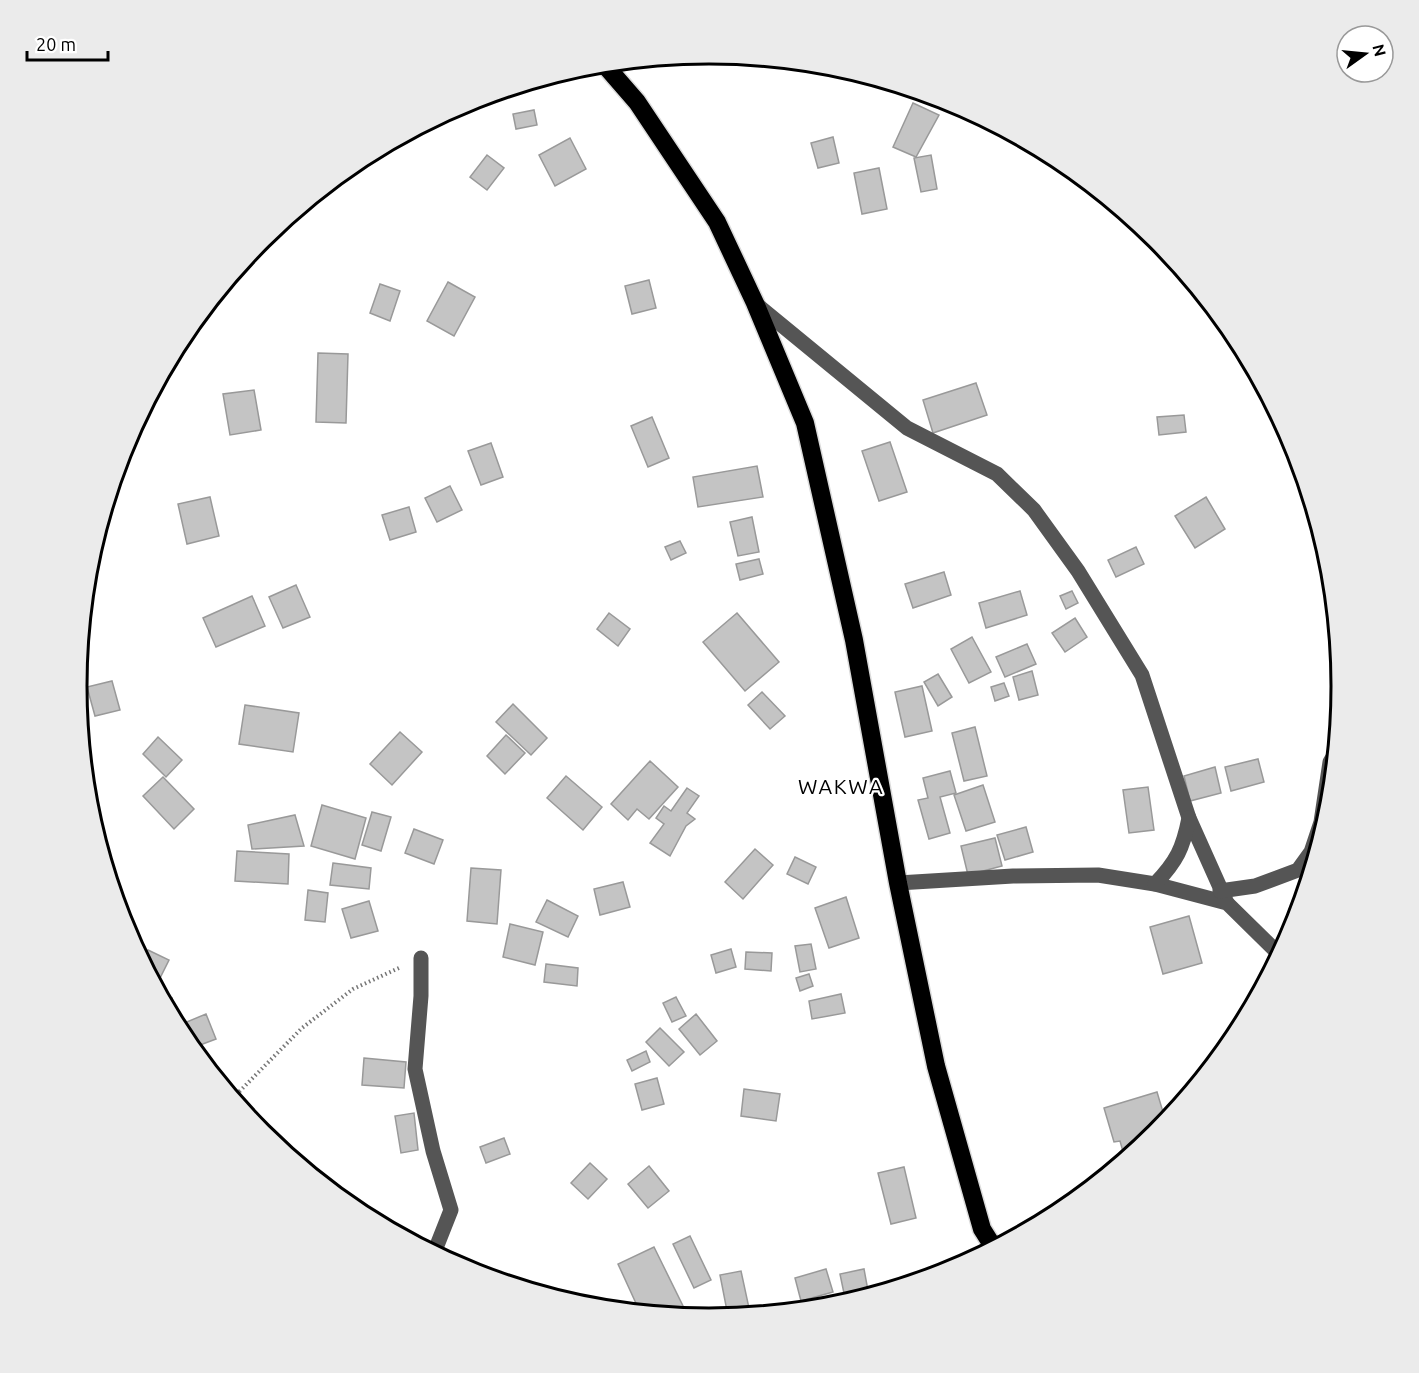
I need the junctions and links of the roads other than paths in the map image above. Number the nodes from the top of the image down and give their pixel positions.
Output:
1 (611, 72) edge
2 (755, 303) junction
3 (1189, 818) junction
4 (1307, 858) edge
5 (898, 883) junction
6 (1155, 884) junction
7 (1224, 897) junction
8 (1274, 948) edge
9 (421, 958) road end
10 (982, 1229) junction
11 (990, 1241) edge
12 (984, 1244) edge
13 (437, 1245) edge

1 - 2 highway
2 - 3 street
2 - 5 highway
3 - 6 street
3 - 7 street
4 - 7 street
5 - 6 street
5 - 10 highway
6 - 7 street
7 - 8 street
9 - 13 street
10 - 11 highway
10 - 12 street

